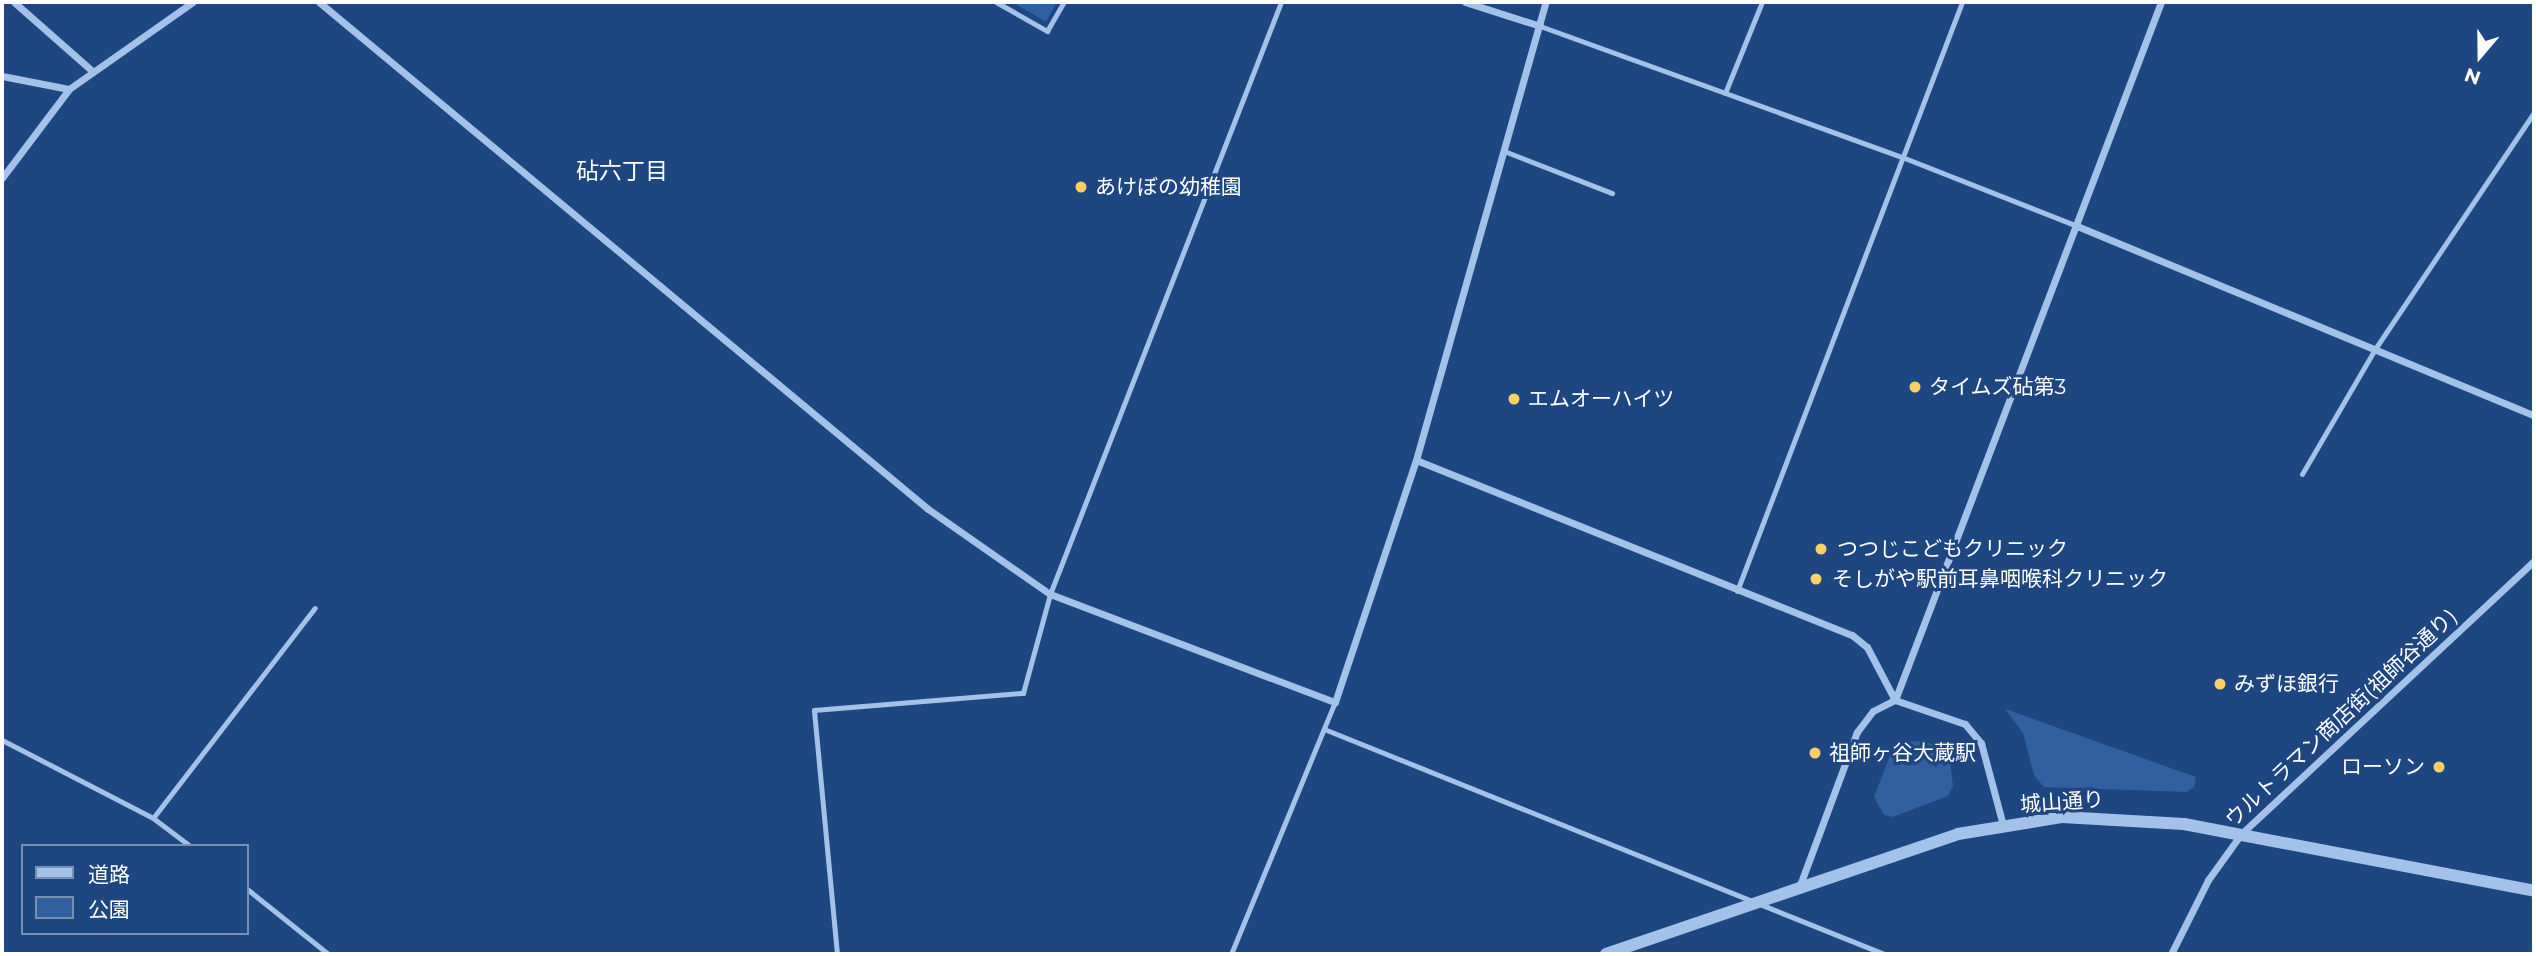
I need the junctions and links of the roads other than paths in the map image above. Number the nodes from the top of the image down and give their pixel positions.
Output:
1 (14, 2) edge
2 (193, 2) edge
3 (319, 2) edge
4 (996, 2) edge
5 (1064, 2) edge
6 (1280, 2) edge
7 (1465, 2) edge
8 (1546, 2) edge
9 (1762, 2) edge
10 (1962, 2) edge
11 (2161, 2) edge
12 (1540, 26) junction
13 (91, 70) junction
14 (2, 76) edge
15 (69, 89) junction
16 (1725, 93) junction
17 (2534, 113) edge
18 (1504, 151) junction
19 (1902, 157) junction
20 (2, 178) edge
21 (1612, 193) dead end
22 (2077, 226) junction
23 (2375, 349) junction
24 (2534, 415) edge
25 (1416, 460) junction
26 (2302, 474) dead end
27 (2534, 561) edge
28 (1737, 592) junction
29 (1050, 594) junction
30 (315, 608) dead end
31 (1895, 700) junction
32 (1335, 702) junction
33 (1324, 729) junction
34 (2, 740) edge
35 (153, 818) junction
36 (2003, 825) junction
37 (2241, 834) junction
38 (187, 844) edge
39 (1800, 885) junction
40 (248, 890) edge
41 (2534, 891) edge
42 (1757, 902) junction
43 (328, 954) edge
44 (837, 954) edge
45 (1231, 954) edge
46 (1606, 954) edge
47 (1884, 954) edge
48 (2171, 954) edge

1 - 13 street
2 - 13 street
3 - 29 street
4 - 5 lane
6 - 29 lane
7 - 12 street
8 - 12 street
9 - 16 lane
10 - 19 lane
11 - 22 street
12 - 16 lane
12 - 18 street
13 - 15 street
14 - 15 street
15 - 20 street
16 - 19 lane
17 - 23 lane
18 - 21 lane
18 - 25 street
19 - 22 lane
19 - 28 lane
22 - 23 street
22 - 31 street
23 - 24 street
23 - 26 lane
25 - 28 street
25 - 32 street
27 - 37 street, ウルトラマン商店街(祖師谷通り)
28 - 31 street
29 - 32 street
29 - 44 lane
30 - 35 lane
31 - 36 street
31 - 39 street
32 - 33 lane
33 - 42 lane
33 - 45 lane
34 - 35 lane
35 - 38 lane
36 - 37 street, 城山通り
36 - 39 street, 城山通り
37 - 41 street, 城山通り
37 - 48 street, ウルトラマン商店街(祖師谷通り)
39 - 42 street, 城山通り
40 - 43 lane
42 - 46 street, 城山通り
42 - 47 lane

